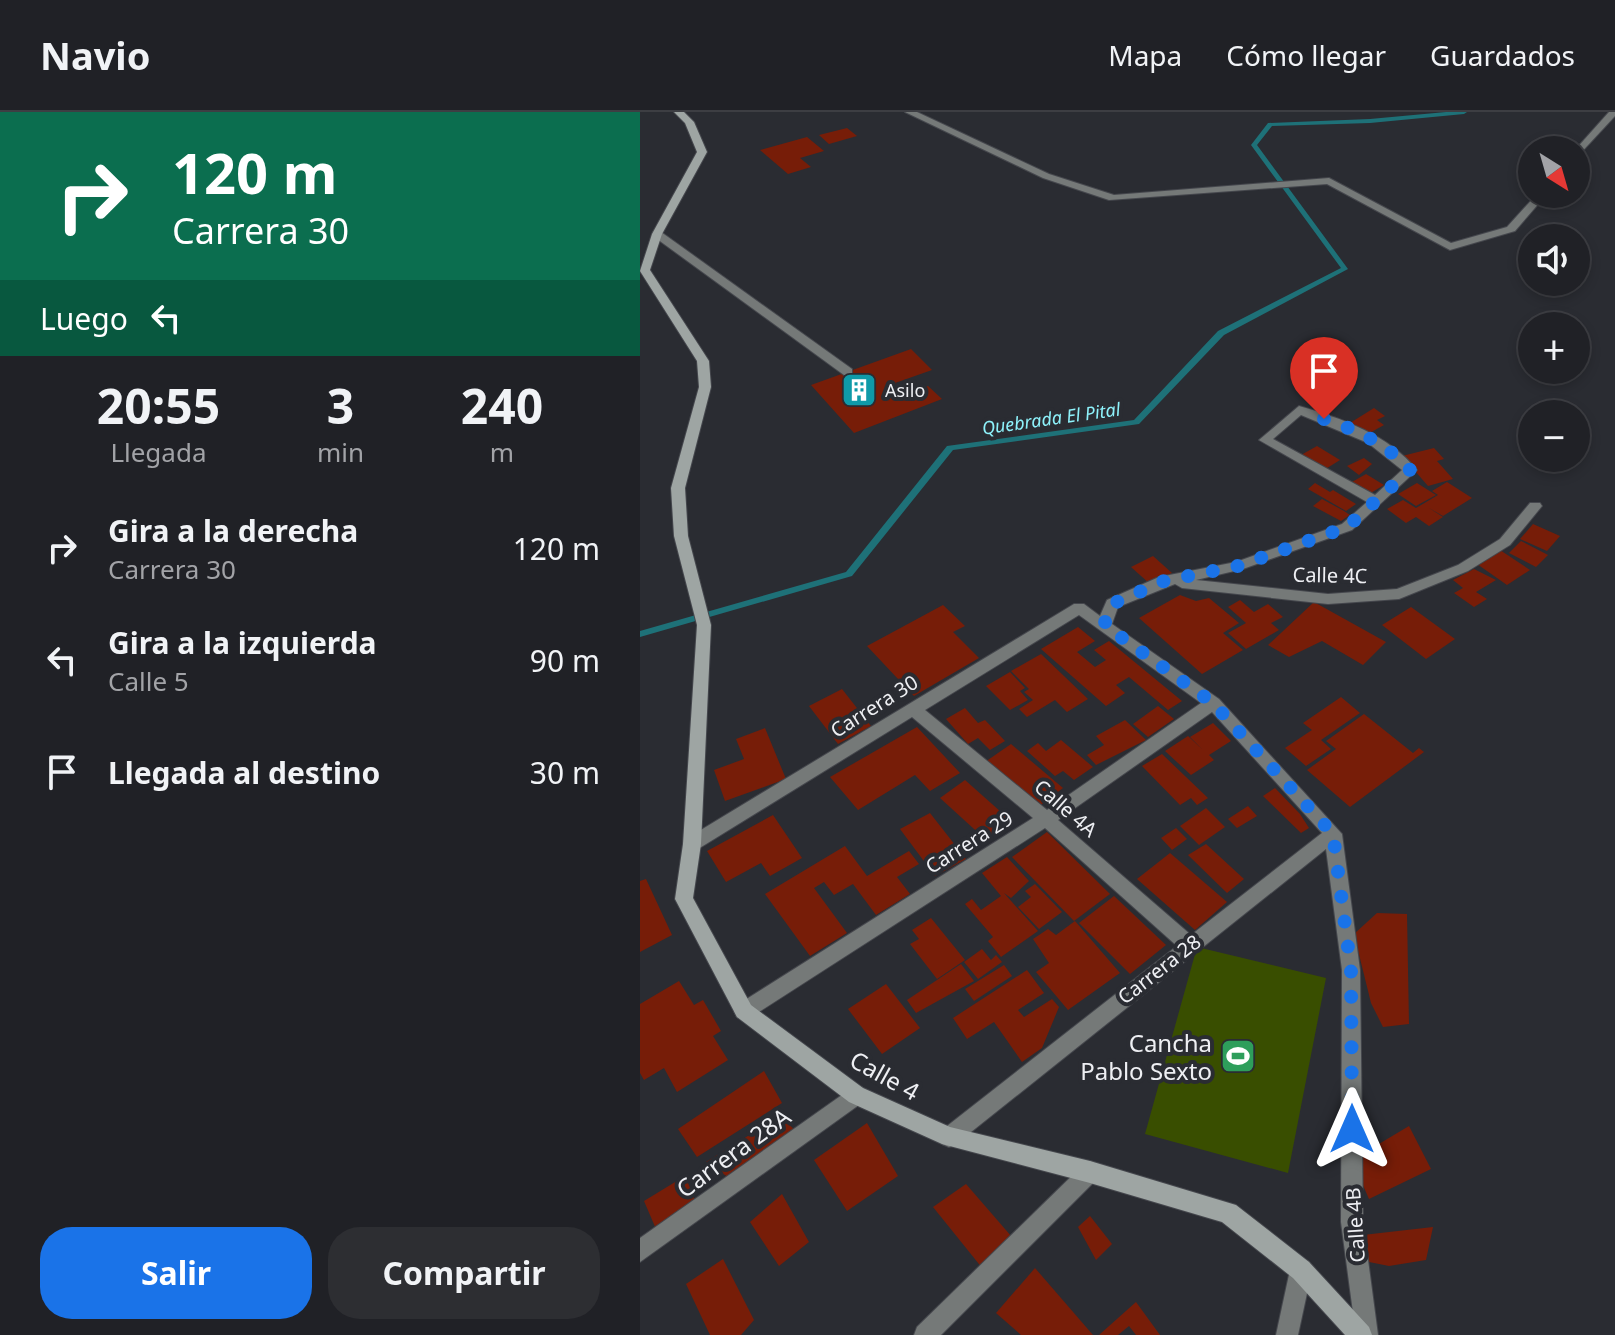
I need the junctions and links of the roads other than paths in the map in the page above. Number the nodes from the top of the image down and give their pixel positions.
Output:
1 (679, 112) edge
2 (910, 112) edge
3 (1614, 112) edge
4 (1590, 139) edge
5 (1530, 208) edge
6 (657, 234) junction
7 (848, 372) dead end
8 (1376, 501) junction
9 (1535, 506) dead end
10 (1164, 581) junction
11 (1104, 625) junction
12 (1213, 703) junction
13 (912, 708) junction
14 (1046, 819) junction
15 (1333, 834) junction
16 (692, 844) junction
17 (1189, 945) junction
18 (744, 1011) junction
19 (856, 1095) junction
20 (949, 1137) junction
21 (1090, 1172) junction
22 (640, 1251) edge
23 (1301, 1270) junction
24 (925, 1335) edge
25 (1287, 1335) edge
26 (1361, 1335) edge
27 (1367, 1335) edge

1 - 6 street
2 - 5 street
3 - 4 street
6 - 7 street
6 - 16 street, Calle 4
8 - 8 street
8 - 10 street
9 - 10 street, Calle 4C
10 - 11 street
11 - 12 street
11 - 13 street, Carrera 30
12 - 14 street, Carrera 29
12 - 15 street
13 - 14 street, Calle 4A
13 - 16 street, Carrera 30
14 - 17 street, Calle 4A
14 - 18 street, Carrera 29
15 - 17 street, Carrera 28
15 - 27 street, Calle 4B
16 - 18 street, Calle 4
17 - 20 street, Carrera 28
18 - 19 street, Calle 4
19 - 20 street, Calle 4
19 - 22 street, Carrera 28A
20 - 21 street, Calle 4
21 - 23 street, Calle 4
21 - 24 street
23 - 25 street
23 - 26 street, Calle 4

